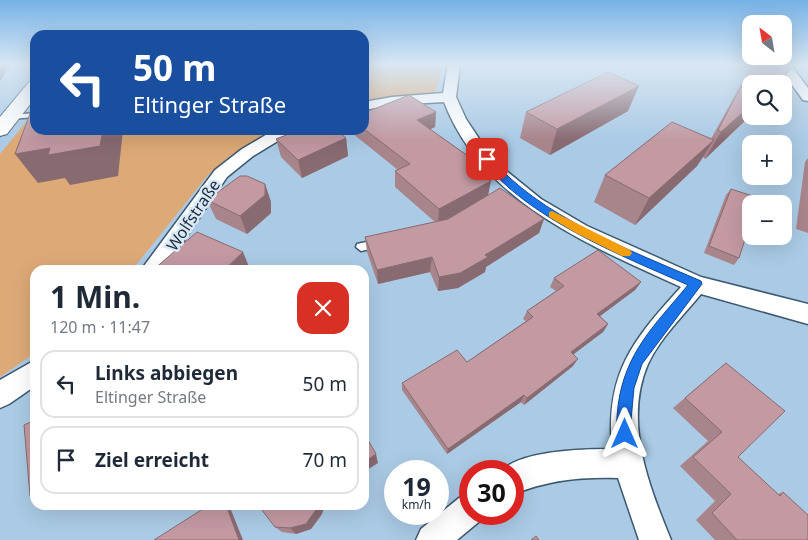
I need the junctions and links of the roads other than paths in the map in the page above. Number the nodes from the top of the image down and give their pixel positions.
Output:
1 (450, 89) edge
2 (30, 92) edge
3 (449, 97) junction
4 (369, 105) edge
5 (30, 116) edge
6 (6, 123) edge
7 (277, 135) edge
8 (388, 241) edge
9 (361, 247) dead end
10 (157, 265) edge
11 (696, 284) junction
12 (808, 314) edge
13 (30, 375) edge
14 (0, 395) edge
15 (628, 464) junction
16 (524, 476) edge
17 (459, 517) edge
18 (432, 540) edge
19 (655, 540) edge

1 - 3 street
2 - 6 main road
3 - 4 street
3 - 11 street
5 - 6 lane
7 - 10 street, Wolfstraße
8 - 9 lane
11 - 12 street
11 - 15 street
13 - 14 street
15 - 16 street
15 - 19 street
17 - 18 street

